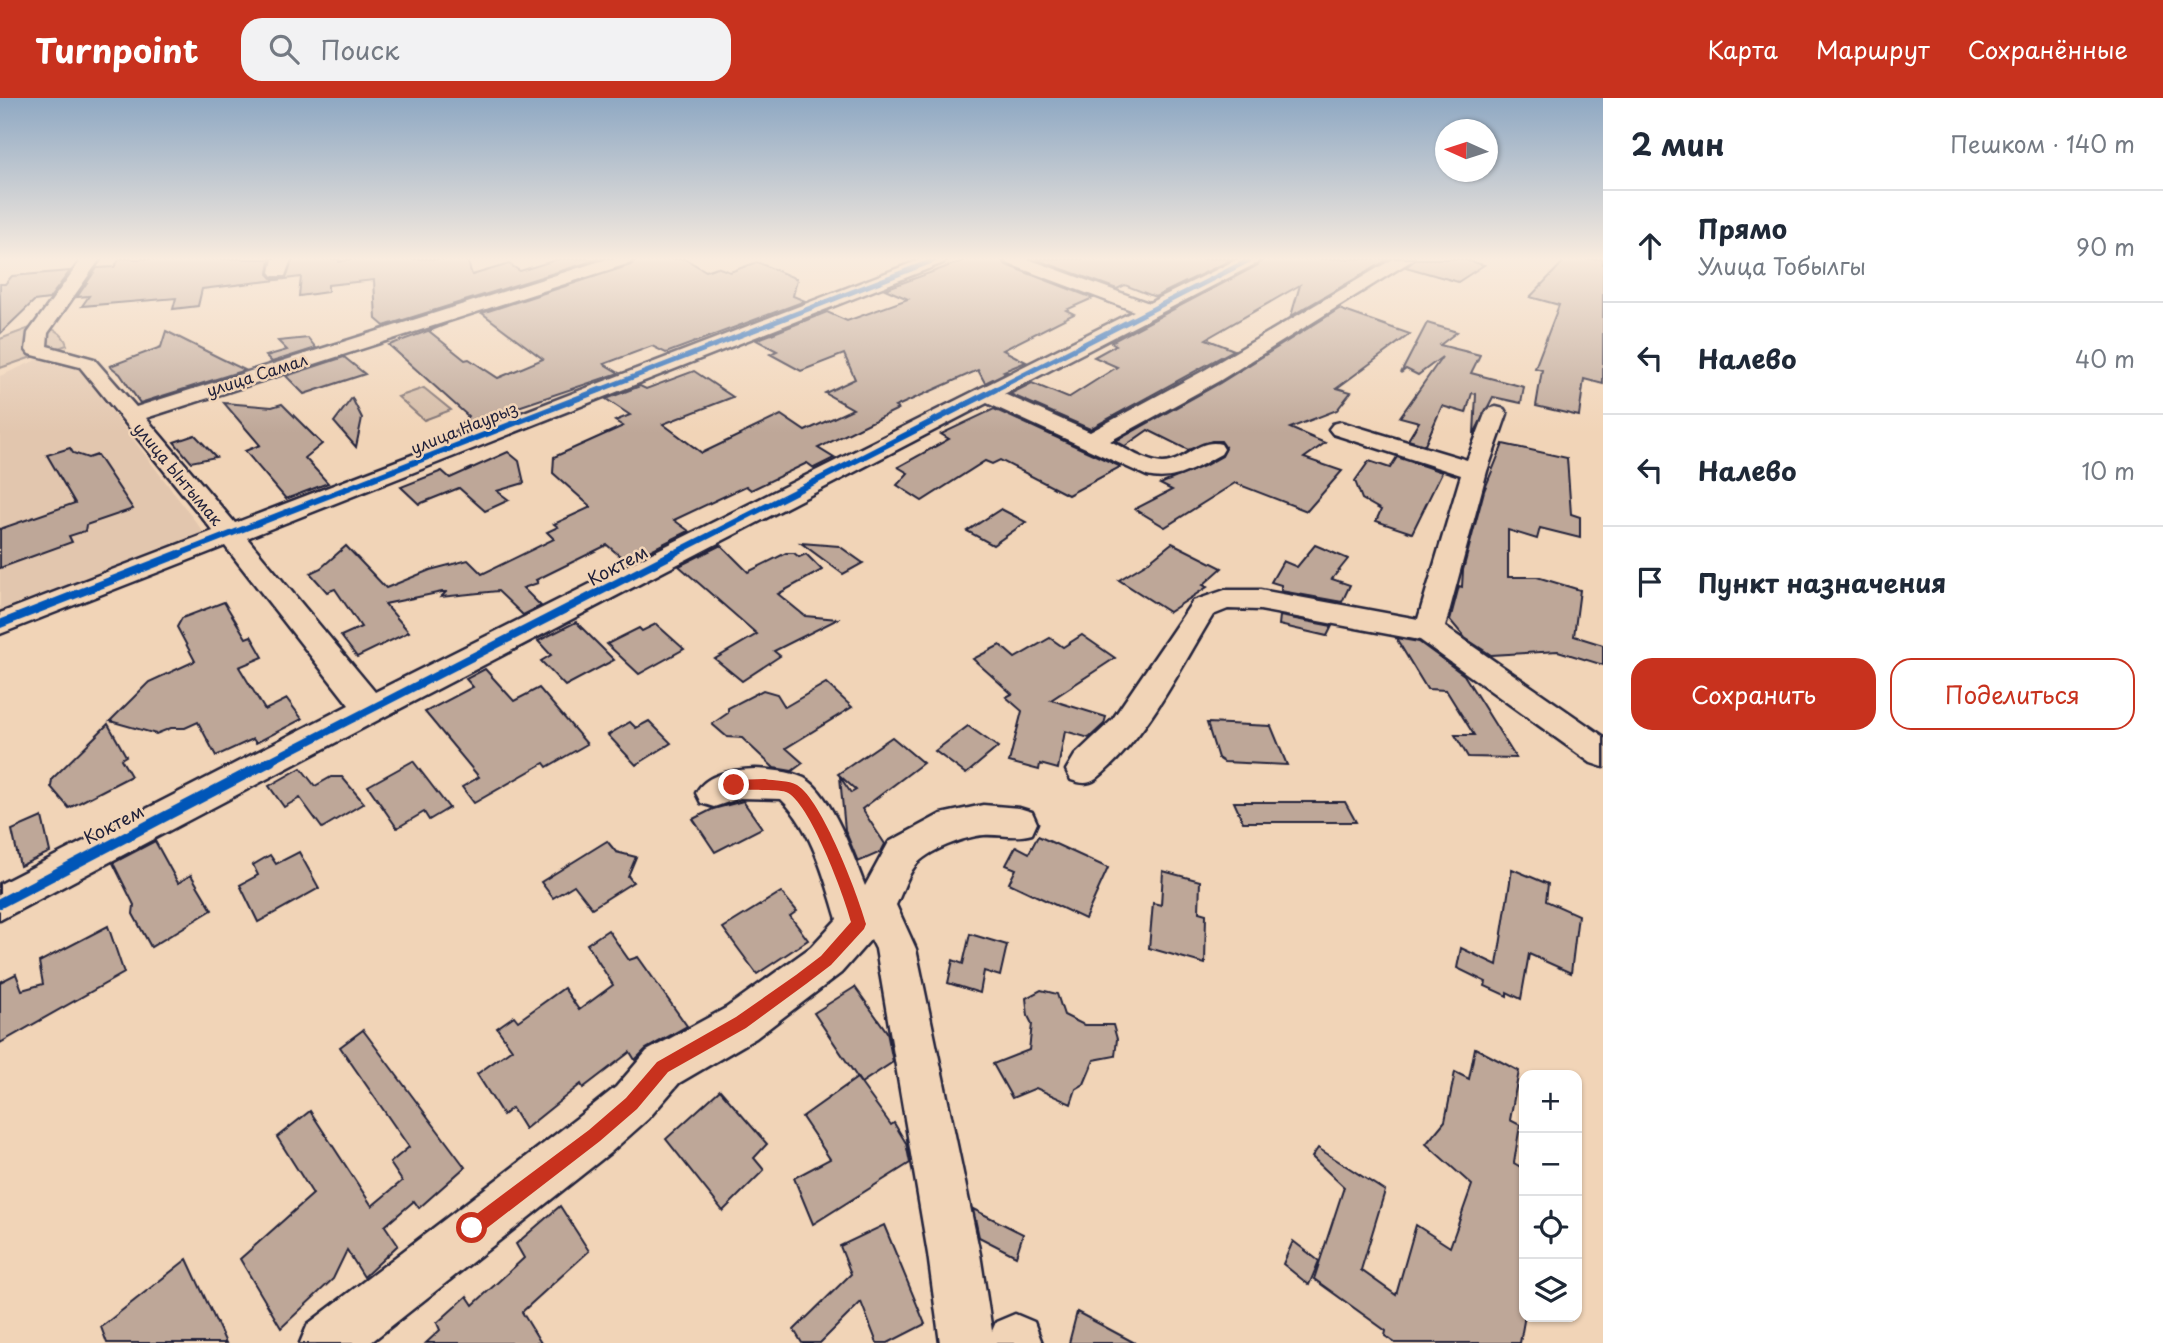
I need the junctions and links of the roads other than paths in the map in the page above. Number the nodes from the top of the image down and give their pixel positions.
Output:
1 (49, 317) edge
2 (441, 317) edge
3 (787, 317) edge
4 (1136, 317) edge
5 (1309, 317) edge
6 (986, 394) junction
7 (1496, 414) dead end
8 (130, 416) junction
9 (1341, 429) dead end
10 (1089, 440) junction
11 (1212, 449) dead end
12 (1475, 471) junction
13 (227, 534) junction
14 (0, 624) edge
15 (1429, 631) junction
16 (370, 709) junction
17 (1603, 754) edge
18 (1083, 770) dead end
19 (714, 793) dead end
20 (1019, 823) dead end
21 (0, 903) edge
22 (867, 914) junction
23 (999, 1342) edge
24 (327, 1343) edge

1 - 8 street, улица Ынтымак
2 - 8 street, улица Самал
3 - 13 street, улица Наурыз
4 - 6 street, Коктем
5 - 10 street
6 - 10 street
6 - 16 street, Коктем
7 - 12 street
8 - 13 street, улица Ынтымак
9 - 12 street
10 - 11 street
12 - 15 street
13 - 14 street, улица Наурыз
13 - 16 street, улица Ынтымак
15 - 17 street
15 - 18 street
16 - 21 street, Коктем
19 - 22 street
20 - 22 street
22 - 23 street
22 - 24 street

